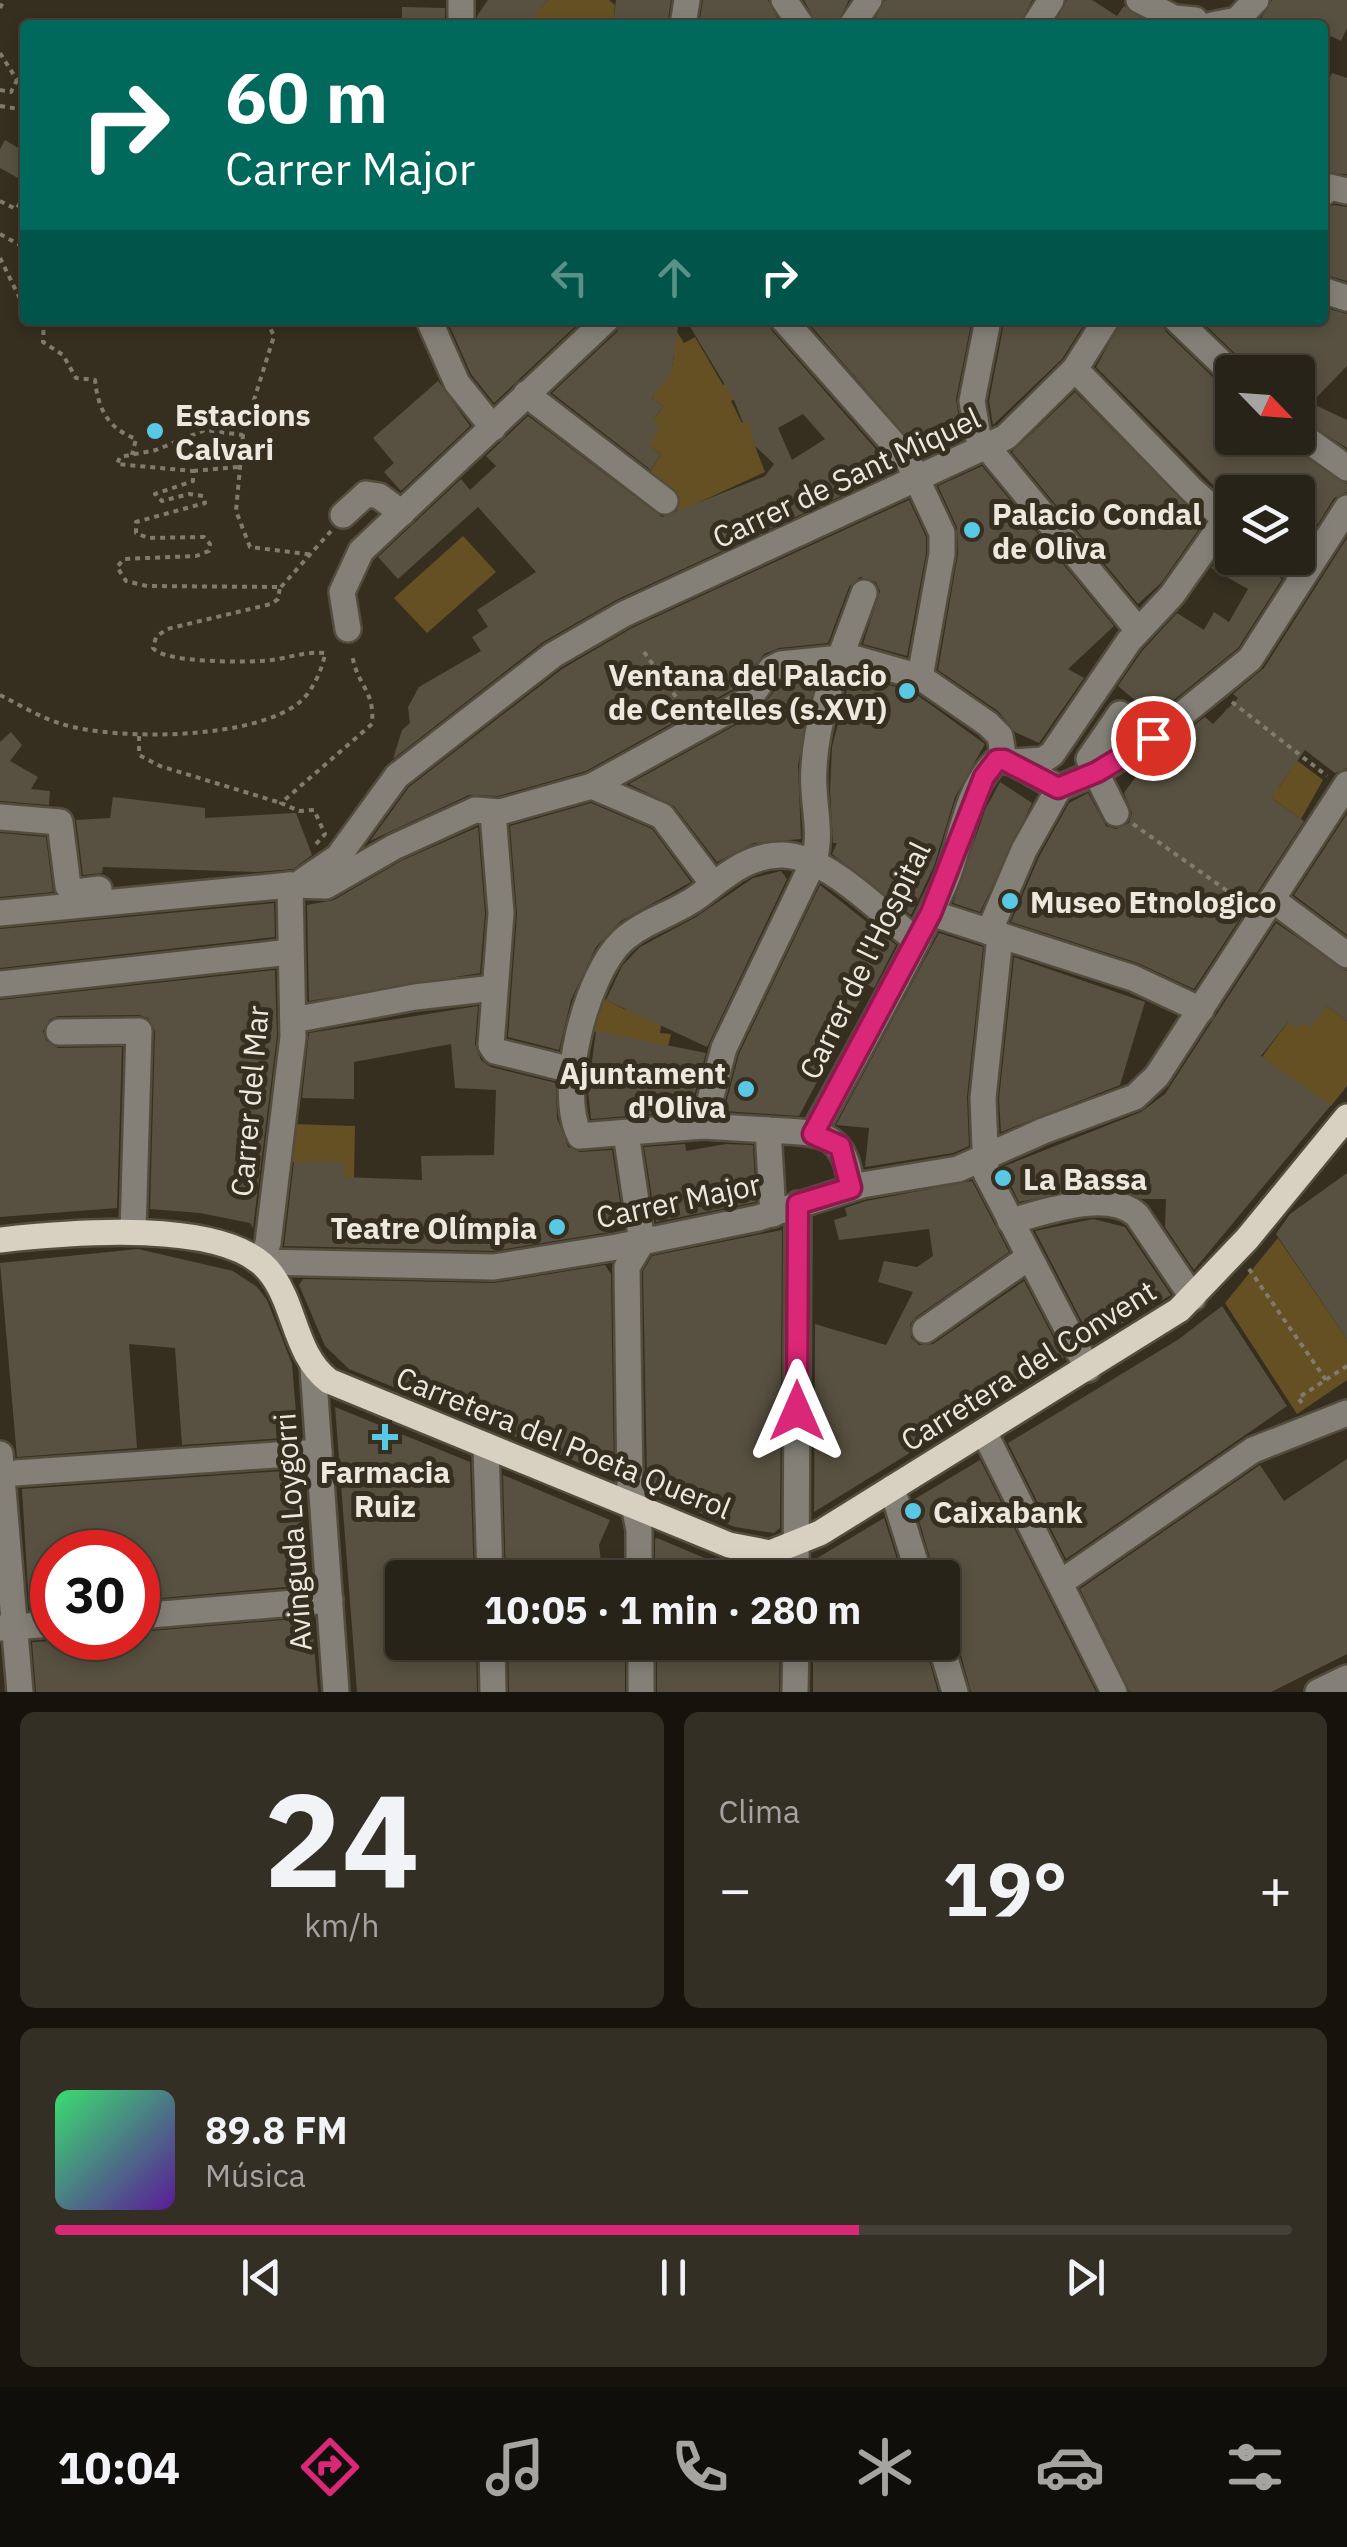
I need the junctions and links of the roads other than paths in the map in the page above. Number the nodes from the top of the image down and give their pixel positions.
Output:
1 (1139, 0) edge
2 (1240, 0) edge
3 (1256, 0) edge
4 (1192, 20) edge
5 (1213, 20) edge
6 (1237, 20) edge
7 (431, 325) edge
8 (592, 325) edge
9 (796, 325) edge
10 (987, 325) edge
11 (1103, 325) edge
12 (1183, 325) edge
13 (1215, 357) edge
14 (1075, 369) junction
15 (526, 394) junction
16 (493, 428) junction
17 (1315, 445) edge
18 (986, 448) junction
19 (1347, 468) edge
20 (916, 480) junction
21 (665, 501) dead end
22 (1347, 508) edge
23 (1215, 509) edge
24 (402, 512) junction
25 (343, 516) road end
26 (1215, 541) edge
27 (1315, 556) edge
28 (1302, 575) edge
29 (864, 594) dead end
30 (348, 629) road end
31 (1138, 630) junction
32 (837, 660) junction
33 (920, 677) junction
34 (1153, 738) junction
35 (1004, 761) junction
36 (1097, 772) junction
37 (1341, 783) edge
38 (592, 786) junction
39 (1058, 788) junction
40 (493, 813) junction
41 (1116, 813) road end
42 (0, 816) edge
43 (814, 861) junction
44 (713, 884) junction
45 (290, 885) junction
46 (198, 893) junction
47 (1263, 905) junction
48 (0, 913) edge
49 (931, 913) junction
50 (995, 934) junction
51 (916, 941) junction
52 (290, 952) junction
53 (1347, 955) edge
54 (0, 984) edge
55 (494, 988) junction
56 (1202, 1006) junction
57 (293, 1020) junction
58 (59, 1032) dead end
59 (572, 1070) junction
60 (1347, 1117) edge
61 (703, 1126) junction
62 (768, 1130) junction
63 (813, 1134) junction
64 (628, 1146) junction
65 (983, 1160) junction
66 (851, 1188) junction
67 (798, 1204) junction
68 (773, 1214) junction
69 (1010, 1220) junction
70 (132, 1231) junction
71 (0, 1240) edge
72 (642, 1242) junction
73 (1029, 1257) junction
74 (261, 1262) junction
75 (1193, 1298) junction
76 (925, 1330) dead end
77 (313, 1367) junction
78 (1088, 1369) junction
79 (1347, 1413) edge
80 (984, 1432) junction
81 (486, 1446) junction
82 (319, 1452) junction
83 (1, 1467) edge
84 (892, 1488) junction
85 (634, 1506) junction
86 (796, 1546) junction
87 (489, 1560) edge
88 (638, 1560) edge
89 (796, 1560) edge
90 (914, 1560) edge
91 (1060, 1582) junction
92 (330, 1600) junction
93 (160, 1614) edge
94 (7, 1627) edge
95 (492, 1660) edge
96 (641, 1660) edge
97 (796, 1660) edge
98 (945, 1660) edge
99 (1347, 1678) edge
100 (20, 1692) edge
101 (336, 1692) edge
102 (493, 1692) edge
103 (642, 1692) edge
104 (796, 1692) edge
105 (955, 1692) edge
106 (1114, 1692) edge
107 (1318, 1692) edge

1 - 4 street
2 - 5 street
3 - 6 street
7 - 16 street
8 - 15 street
9 - 20 street
10 - 18 street
11 - 14 street, Carrer de Sant Miquel
12 - 13 street
14 - 18 street, Carrer de Sant Miquel
14 - 23 street
15 - 16 street
15 - 21 street
16 - 24 street
17 - 19 street
18 - 20 street, Carrer de Sant Miquel
18 - 31 street
20 - 33 street
20 - 45 street, Carrer de Sant Miquel
22 - 27 street
24 - 25 street
24 - 30 street
26 - 31 street
28 - 34 street
29 - 32 street
31 - 35 street
32 - 33 street
32 - 38 street
32 - 43 street
33 - 35 street
34 - 36 street
34 - 36 street
35 - 39 street
35 - 49 street, Carrer de l'Hospital
36 - 39 street
36 - 41 street
37 - 47 street, Carrer Major
38 - 40 street
38 - 44 street
39 - 50 street
40 - 45 street
40 - 55 street
42 - 46 street
43 - 44 street
43 - 51 street
43 - 61 street
44 - 59 street
45 - 46 street
45 - 52 street, Carrer del Mar
46 - 48 street
47 - 53 street
47 - 56 street, Carrer Major
49 - 50 street
49 - 51 street, Carrer de l'Hospital
50 - 56 street
50 - 65 street
51 - 63 street, Carrer de l'Hospital
52 - 54 street
52 - 57 street, Carrer del Mar
55 - 57 street
55 - 59 street
56 - 65 street, Carrer Major
57 - 74 street, Carrer del Mar
58 - 70 street
59 - 64 street
60 - 75 main road, Carretera del Convent
61 - 62 street
61 - 64 street
62 - 63 street
62 - 68 street
63 - 66 street
64 - 72 street
65 - 66 street, Carrer Major
65 - 69 street
66 - 67 street, Carrer Major
67 - 68 street, Carrer Major
67 - 86 street
68 - 72 street, Carrer Major
69 - 73 street
69 - 75 street
70 - 71 main road
70 - 74 main road
72 - 74 street, Carrer Major
72 - 85 street
73 - 76 street
73 - 78 street
74 - 77 main road
75 - 78 main road, Carretera del Convent
77 - 81 main road, Carretera del Poeta Querol
77 - 82 street, Avinguda Loygorri
78 - 80 main road, Carretera del Convent
79 - 91 street
80 - 84 main road, Carretera del Convent
80 - 91 street
81 - 85 main road, Carretera del Poeta Querol
81 - 87 street
82 - 83 street
82 - 92 street, Avinguda Loygorri
83 - 94 street
84 - 86 main road, Carretera del Convent
84 - 90 street
85 - 86 main road, Carretera del Poeta Querol
85 - 88 street
86 - 89 street
91 - 106 street
92 - 93 street
92 - 101 street, Avinguda Loygorri
94 - 100 street
95 - 102 street
96 - 103 street
97 - 104 street
98 - 105 street
99 - 107 street

